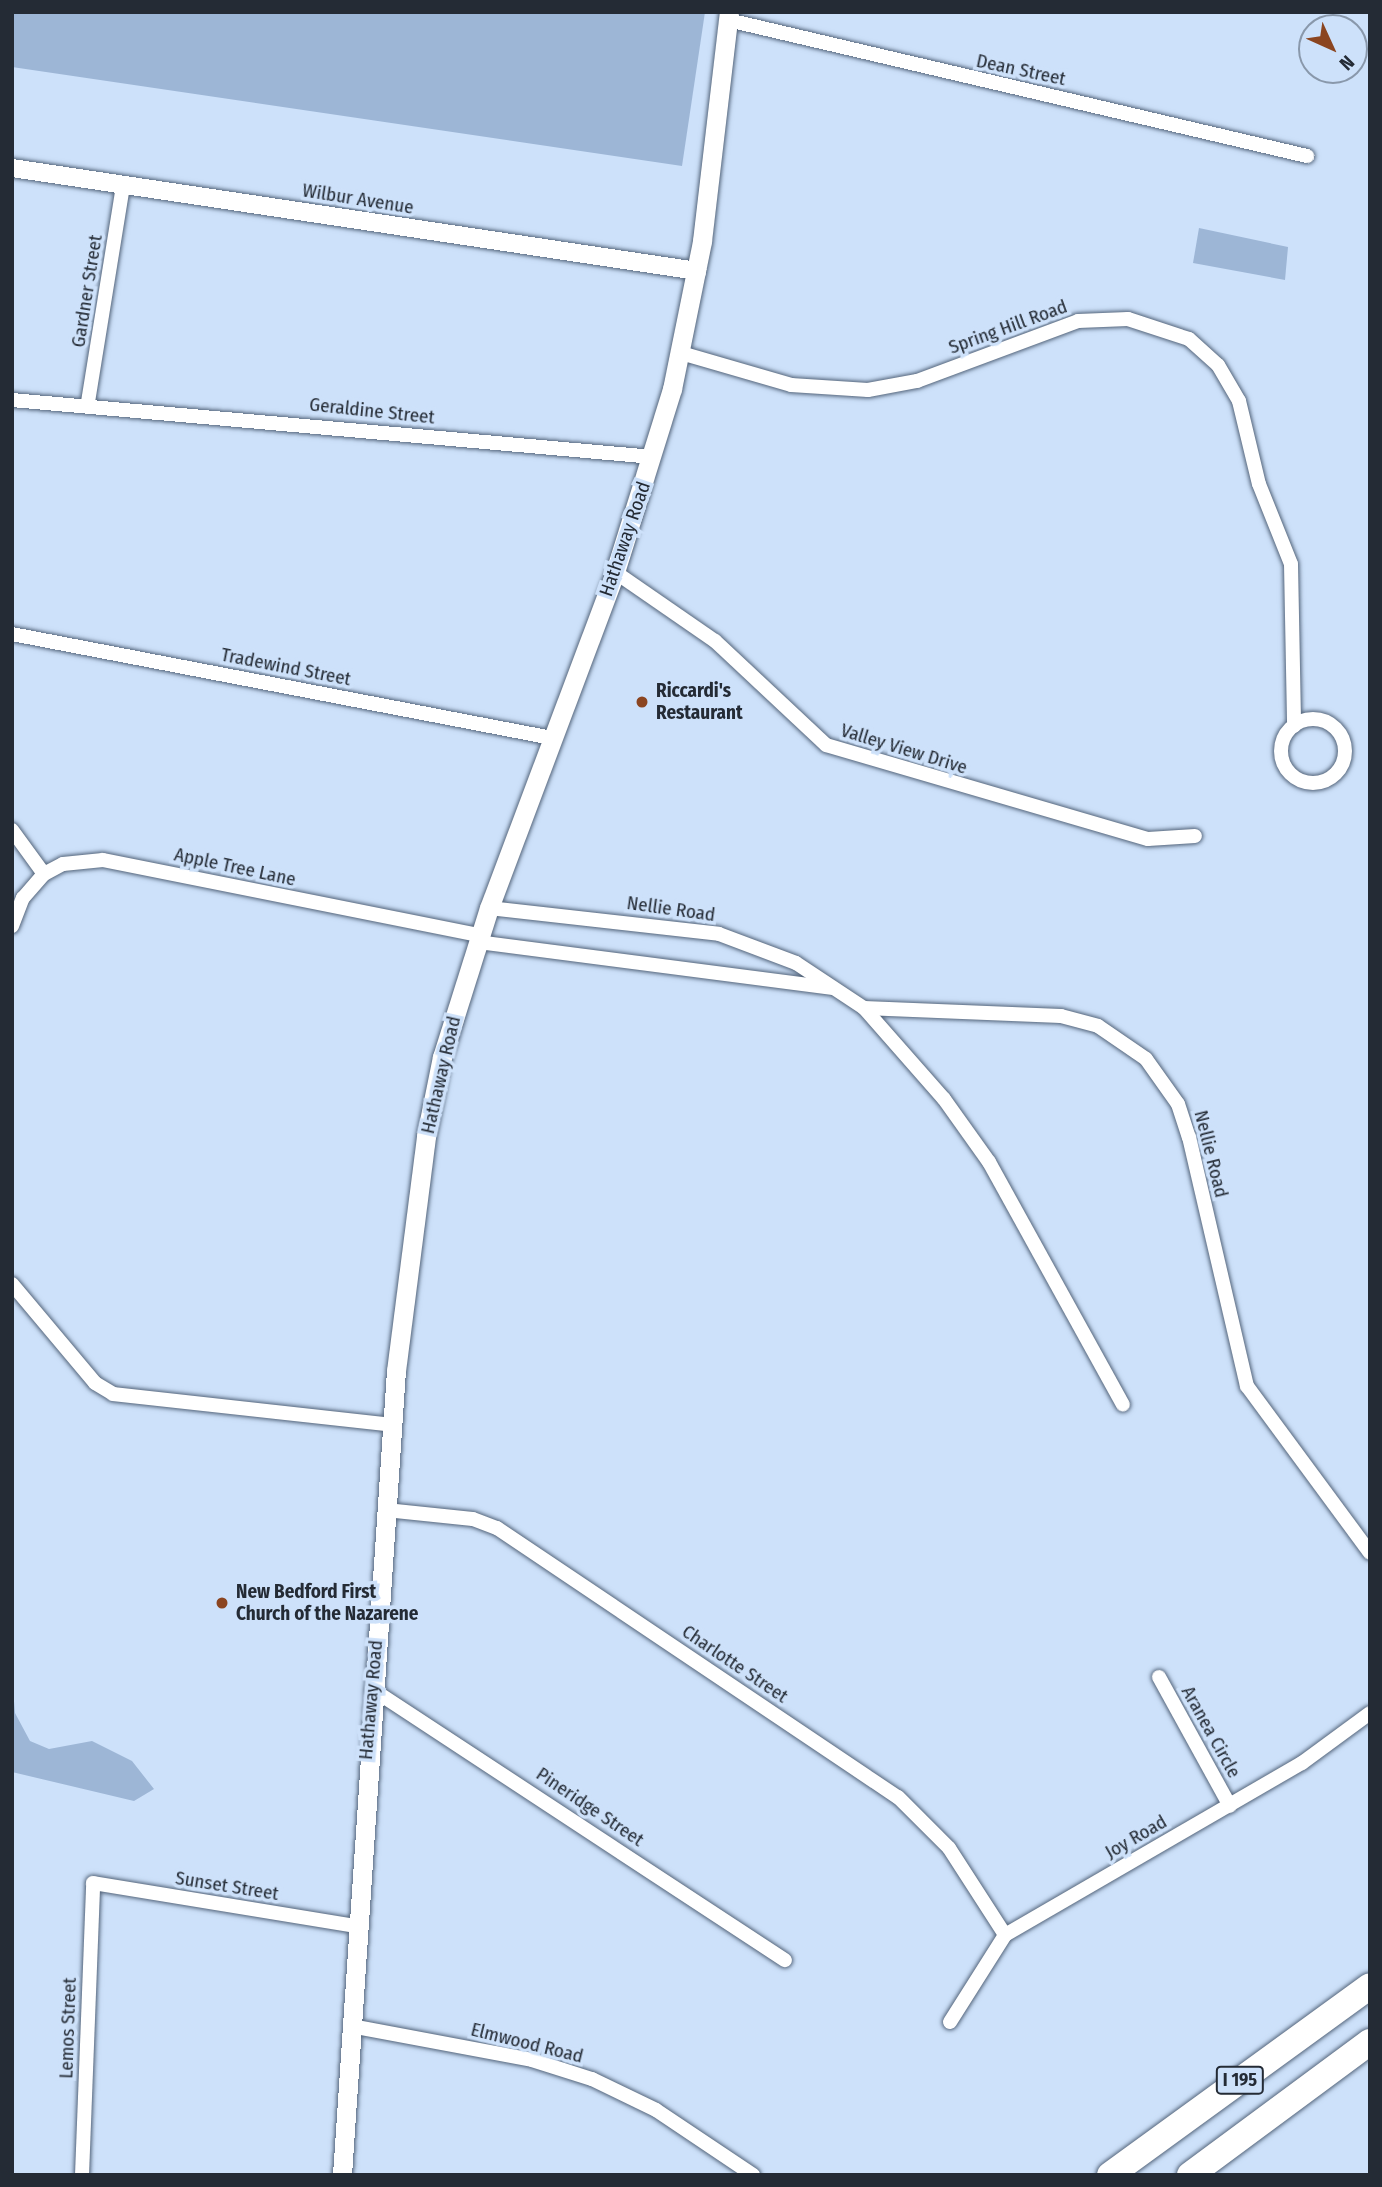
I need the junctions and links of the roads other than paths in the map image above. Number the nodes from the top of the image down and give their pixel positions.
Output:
1 (728, 16) edge
2 (1307, 156) dead end
3 (12, 168) edge
4 (123, 185) junction
5 (698, 271) junction
6 (681, 353) junction
7 (12, 400) edge
8 (88, 402) junction
9 (653, 457) junction
10 (615, 572) junction
11 (12, 634) edge
12 (1294, 726) junction
13 (552, 738) junction
14 (12, 830) edge
15 (1195, 836) dead end
16 (44, 874) junction
17 (489, 908) junction
18 (12, 926) edge
19 (479, 939) junction
20 (837, 988) junction
21 (864, 1008) junction
22 (12, 1284) edge
23 (1123, 1405) dead end
24 (393, 1425) junction
25 (387, 1510) junction
26 (1370, 1552) edge
27 (1159, 1677) dead end
28 (372, 1689) junction
29 (1370, 1713) edge
30 (1230, 1806) junction
31 (93, 1883) joint
32 (355, 1926) junction
33 (1005, 1935) junction
34 (785, 1960) dead end
35 (1370, 1986) edge
36 (950, 2022) dead end
37 (351, 2026) junction
38 (1370, 2042) edge
39 (82, 2175) edge
40 (342, 2175) edge
41 (753, 2175) edge
42 (1110, 2175) edge
43 (1190, 2175) edge

1 - 2 street, Dean Street
1 - 5 main road, Hathaway Road
3 - 4 street, Wilbur Avenue
4 - 5 street, Wilbur Avenue
4 - 8 street, Gardner Street
5 - 6 main road, Hathaway Road
6 - 9 main road, Hathaway Road
6 - 12 street, Spring Hill Road
7 - 8 street, Geraldine Street
8 - 9 street, Geraldine Street
9 - 10 main road, Hathaway Road
10 - 13 main road, Hathaway Road
10 - 15 street, Valley View Drive
11 - 13 street, Tradewind Street
12 - 12 street, Spring Hill Road
13 - 17 main road, Hathaway Road
14 - 16 street
16 - 18 street
16 - 19 street, Apple Tree Lane
17 - 19 main road, Hathaway Road
17 - 20 street, Nellie Road
19 - 20 street, Nellie Road
19 - 24 main road, Hathaway Road
20 - 21 street, Nellie Road
21 - 23 street
21 - 26 street, Nellie Road
22 - 24 street
24 - 25 main road, Hathaway Road
25 - 28 main road, Hathaway Road
25 - 33 street, Charlotte Street
27 - 30 street, Aranea Circle
28 - 32 main road, Hathaway Road
28 - 34 street, Pineridge Street
29 - 30 street, Joy Road
30 - 33 street, Joy Road
31 - 32 street, Sunset Street
31 - 39 street, Lemos Street
32 - 37 main road, Hathaway Road
33 - 36 street, Joy Road
35 - 42 highway, I 195
37 - 40 main road, Hathaway Road
37 - 41 street, Elmwood Road
38 - 43 highway, I 195

